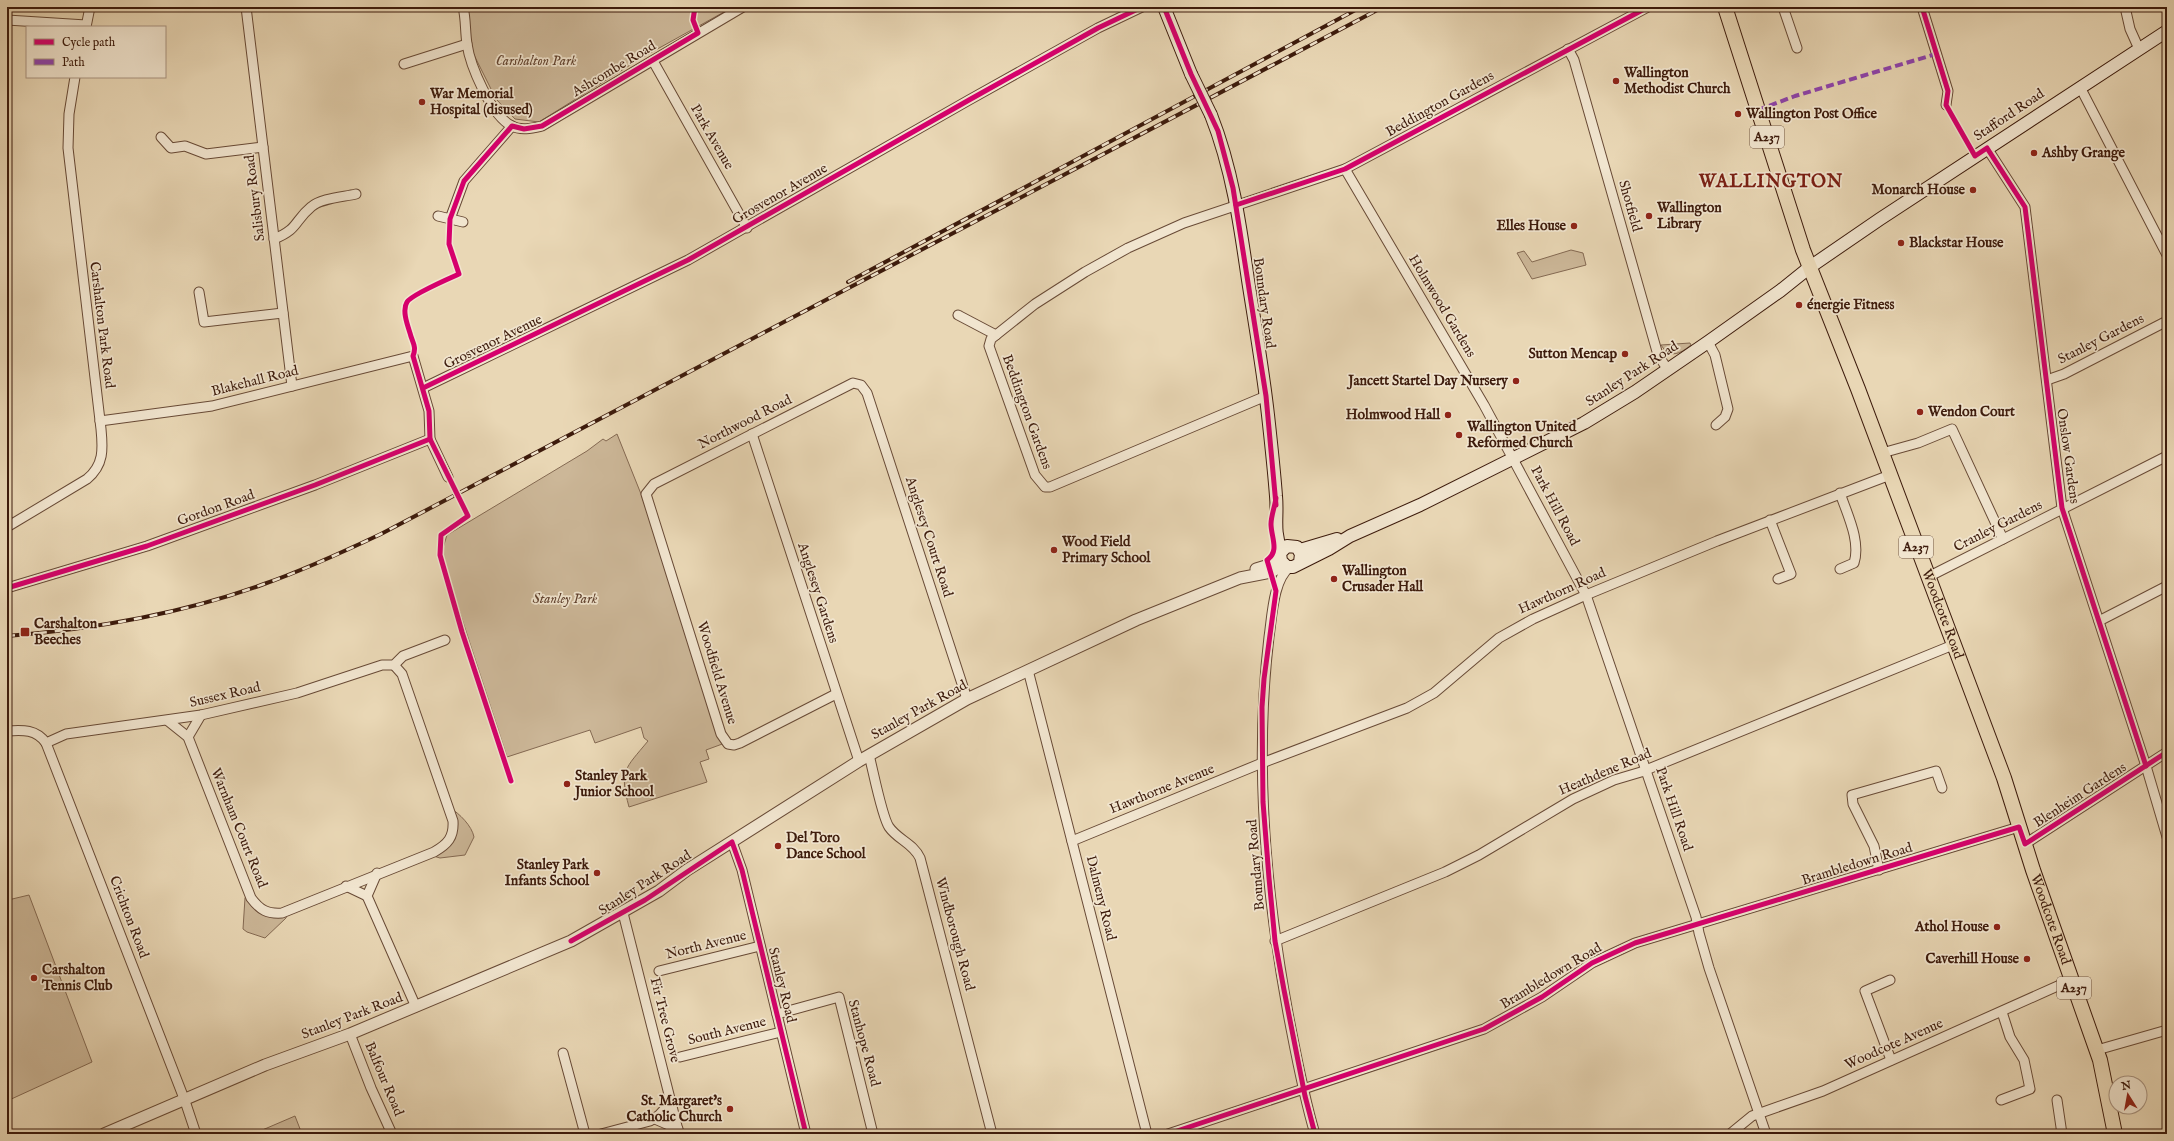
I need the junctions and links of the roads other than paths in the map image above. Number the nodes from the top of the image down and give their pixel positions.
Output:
1 (90, 7) edge
2 (246, 7) edge
3 (463, 7) edge
4 (743, 7) edge
5 (1142, 7) edge
6 (1164, 7) edge
7 (1648, 7) edge
8 (1725, 7) edge
9 (1783, 7) edge
10 (1922, 7) edge
11 (2124, 7) edge
12 (7, 20) edge
13 (86, 26) edge
14 (2167, 31) edge
15 (467, 44) junction
16 (1797, 48) dead end
17 (1568, 49) junction
18 (2139, 49) junction
19 (652, 61) junction
20 (404, 64) dead end
21 (75, 78) edge
22 (2080, 87) junction
23 (1946, 105) dead end
24 (512, 126) junction
25 (162, 137) dead end
26 (263, 147) junction
27 (1987, 148) junction
28 (1344, 169) junction
29 (356, 194) dead end
30 (1236, 205) junction
31 (438, 216) dead end
32 (450, 219) junction
33 (463, 222) dead end
34 (747, 228) junction
35 (274, 239) junction
36 (2167, 255) edge
37 (1810, 267) junction
38 (199, 292) dead end
39 (283, 313) junction
40 (958, 315) dead end
41 (2167, 322) edge
42 (996, 335) junction
43 (1708, 342) junction
44 (1668, 370) junction
45 (2046, 380) junction
46 (861, 385) joint
47 (292, 386) junction
48 (423, 388) junction
49 (1266, 396) junction
50 (100, 421) junction
51 (1716, 425) dead end
52 (752, 434) junction
53 (430, 439) junction
54 (1882, 453) junction
55 (2167, 456) edge
56 (1514, 458) junction
57 (1890, 475) junction
58 (448, 477) dead end
59 (1840, 493) junction
60 (646, 494) joint
61 (2062, 508) junction
62 (1770, 520) junction
63 (7, 527) edge
64 (2003, 539) junction
65 (1290, 556) junction
66 (1840, 569) dead end
67 (1928, 578) junction
68 (1778, 579) dead end
69 (2167, 586) edge
70 (7, 588) edge
71 (1586, 595) junction
72 (2099, 621) junction
73 (445, 640) dead end
74 (1953, 645) junction
75 (394, 665) junction
76 (1028, 670) junction
77 (836, 694) junction
78 (967, 699) junction
79 (201, 715) junction
80 (168, 721) junction
81 (7, 731) edge
82 (188, 737) junction
83 (46, 743) junction
84 (2167, 752) edge
85 (869, 755) junction
86 (859, 761) junction
87 (1262, 763) junction
88 (2146, 766) junction
89 (1646, 769) junction
90 (1942, 788) dead end
91 (2019, 828) junction
92 (2167, 837) edge
93 (1072, 841) junction
94 (732, 842) junction
95 (2025, 844) junction
96 (1879, 870) junction
97 (377, 873) junction
98 (346, 886) junction
99 (367, 896) junction
100 (623, 913) junction
101 (1697, 925) junction
102 (1275, 941) junction
103 (760, 946) junction
104 (659, 971) dead end
105 (1890, 980) dead end
106 (2071, 980) junction
107 (416, 1007) junction
108 (2002, 1012) junction
109 (777, 1014) junction
110 (2167, 1030) edge
111 (781, 1032) junction
112 (350, 1034) junction
113 (2097, 1050) junction
114 (563, 1053) dead end
115 (680, 1057) dead end
116 (1891, 1060) junction
117 (1303, 1089) junction
118 (2001, 1100) dead end
119 (2056, 1100) dead end
120 (185, 1101) junction
121 (672, 1101) junction
122 (1757, 1114) junction
123 (655, 1119) junction
124 (678, 1131) edge
125 (104, 1134) edge
126 (196, 1134) edge
127 (392, 1134) edge
128 (585, 1134) edge
129 (601, 1134) edge
130 (806, 1134) edge
131 (873, 1134) edge
132 (992, 1134) edge
133 (1147, 1134) edge
134 (1168, 1134) edge
135 (1315, 1134) edge
136 (1730, 1134) edge
137 (1766, 1134) edge
138 (2062, 1134) edge
139 (2115, 1134) edge

1 - 13 street
2 - 26 street, Salisbury Road
3 - 15 street
4 - 19 street, Ashcombe Road
5 - 34 street, Grosvenor Avenue
6 - 30 main road, Boundary Road, bridge
7 - 17 street, Beddington Gardens
8 - 37 main road, Woodcote Road / A237
9 - 16 street
10 - 23 street
11 - 18 street
12 - 13 street
14 - 18 main road, Stafford Road
15 - 20 street
15 - 24 street
17 - 28 street, Beddington Gardens
17 - 44 street, Shotfield
18 - 22 main road, Stafford Road
19 - 24 street, Ashcombe Road
19 - 34 street, Park Avenue
21 - 50 street, Carshalton Park Road
22 - 27 main road, Stafford Road
22 - 36 street
24 - 32 street
25 - 26 street
26 - 35 street, Salisbury Road
27 - 37 main road, Stafford Road
27 - 45 street, Onslow Gardens
28 - 30 street, Beddington Gardens
28 - 56 street, Holmwood Gardens
29 - 35 street
30 - 42 street, Beddington Gardens
30 - 49 main road, Boundary Road
31 - 32 street
32 - 33 street
34 - 48 street, Grosvenor Avenue
35 - 39 street, Salisbury Road
37 - 43 main road, Stanley Park Road
37 - 54 main road, Woodcote Road / A237
38 - 39 street
39 - 47 street, Salisbury Road
40 - 42 street
41 - 45 street, Stanley Gardens
42 - 49 street, Beddington Gardens
43 - 44 main road, Stanley Park Road
43 - 51 street
44 - 56 main road, Stanley Park Road
45 - 61 street, Onslow Gardens
46 - 52 street, Northwood Road
46 - 78 street, Anglesey Court Road
47 - 48 street, Blakehall Road
47 - 50 street, Blakehall Road
48 - 53 street
49 - 65 main road, Boundary Road
50 - 63 street, Carshalton Park Road
52 - 60 street, Northwood Road
52 - 77 street, Anglesey Gardens
53 - 58 street
53 - 70 street, Gordon Road
54 - 57 main road, Woodcote Road / A237
54 - 64 street
55 - 61 street, Cranley Gardens
56 - 65 main road, Stanley Park Road
56 - 71 street, Park Hill Road
57 - 59 street, Hawthorn Road
57 - 67 main road, Woodcote Road / A237
59 - 62 street, Hawthorn Road
59 - 66 street
60 - 77 street, Woodfield Avenue
61 - 64 street, Cranley Gardens
61 - 72 street, Onslow Gardens
62 - 68 street
62 - 71 street, Hawthorn Road
64 - 67 street, Cranley Gardens
65 - 76 street, Stanley Park Road
65 - 87 street, Boundary Road
67 - 74 main road, Woodcote Road / A237
69 - 72 street
71 - 87 street, Hawthorn Road
71 - 89 street, Park Hill Road
72 - 88 street, Onslow Gardens
73 - 75 street
74 - 89 street, Heathdene Road
74 - 91 main road, Woodcote Road / A237
75 - 79 street, Sussex Road
75 - 97 street, Warnham Court Road
76 - 78 street, Stanley Park Road
76 - 93 street, Dalmeny Road
77 - 86 street, Anglesey Gardens
78 - 85 street, Stanley Park Road
79 - 80 street, Sussex Road
79 - 82 street
80 - 82 street
80 - 83 street, Sussex Road
81 - 83 street
82 - 98 street, Warnham Court Road
83 - 120 street, Crichton Road
84 - 88 street, Blenheim Gardens
85 - 86 street, Stanley Park Road
85 - 132 street, Windborough Road
86 - 94 street, Stanley Park Road
87 - 93 street, Hawthorne Avenue
87 - 102 street, Boundary Road
88 - 92 street, Onslow Gardens
88 - 95 street, Blenheim Gardens
89 - 101 street, Park Hill Road
89 - 102 street, Heathdene Road
90 - 96 street
91 - 95 main road, Woodcote Road / A237
91 - 96 street, Brambledown Road
93 - 133 street, Dalmeny Road
94 - 100 street, Stanley Park Road
94 - 103 street, Stanley Road
95 - 106 main road, Woodcote Road / A237
96 - 101 street, Brambledown Road
97 - 98 street, Warnham Court Road
97 - 99 street
98 - 99 street
99 - 107 street
100 - 107 street, Stanley Park Road
100 - 121 street, Fir Tree Grove
101 - 117 street, Brambledown Road
101 - 122 street, Park Hill Road
102 - 117 street, Boundary Road
103 - 104 street, North Avenue
103 - 109 street, Stanley Road
105 - 116 street
106 - 108 street, Woodcote Avenue
106 - 113 main road, Woodcote Road / A237
107 - 112 street, Stanley Park Road
108 - 116 street, Woodcote Avenue
108 - 118 street
109 - 111 street, Stanley Road
109 - 131 street, Stanhope Road
110 - 113 street
111 - 115 street, South Avenue
111 - 130 street, Stanley Road
112 - 120 street, Stanley Park Road
112 - 127 street, Balfour Road
113 - 139 main road, Woodcote Road / A237
114 - 128 street
116 - 122 street, Woodcote Avenue
117 - 134 street, Brambledown Road
117 - 135 street, Boundary Road
119 - 138 street
120 - 125 street, Stanley Park Road
120 - 126 street, Crichton Road
121 - 123 street
121 - 124 street, Fir Tree Grove
122 - 136 street, Woodcote Avenue
122 - 137 street, Park Hill Road
123 - 124 street
123 - 129 street

